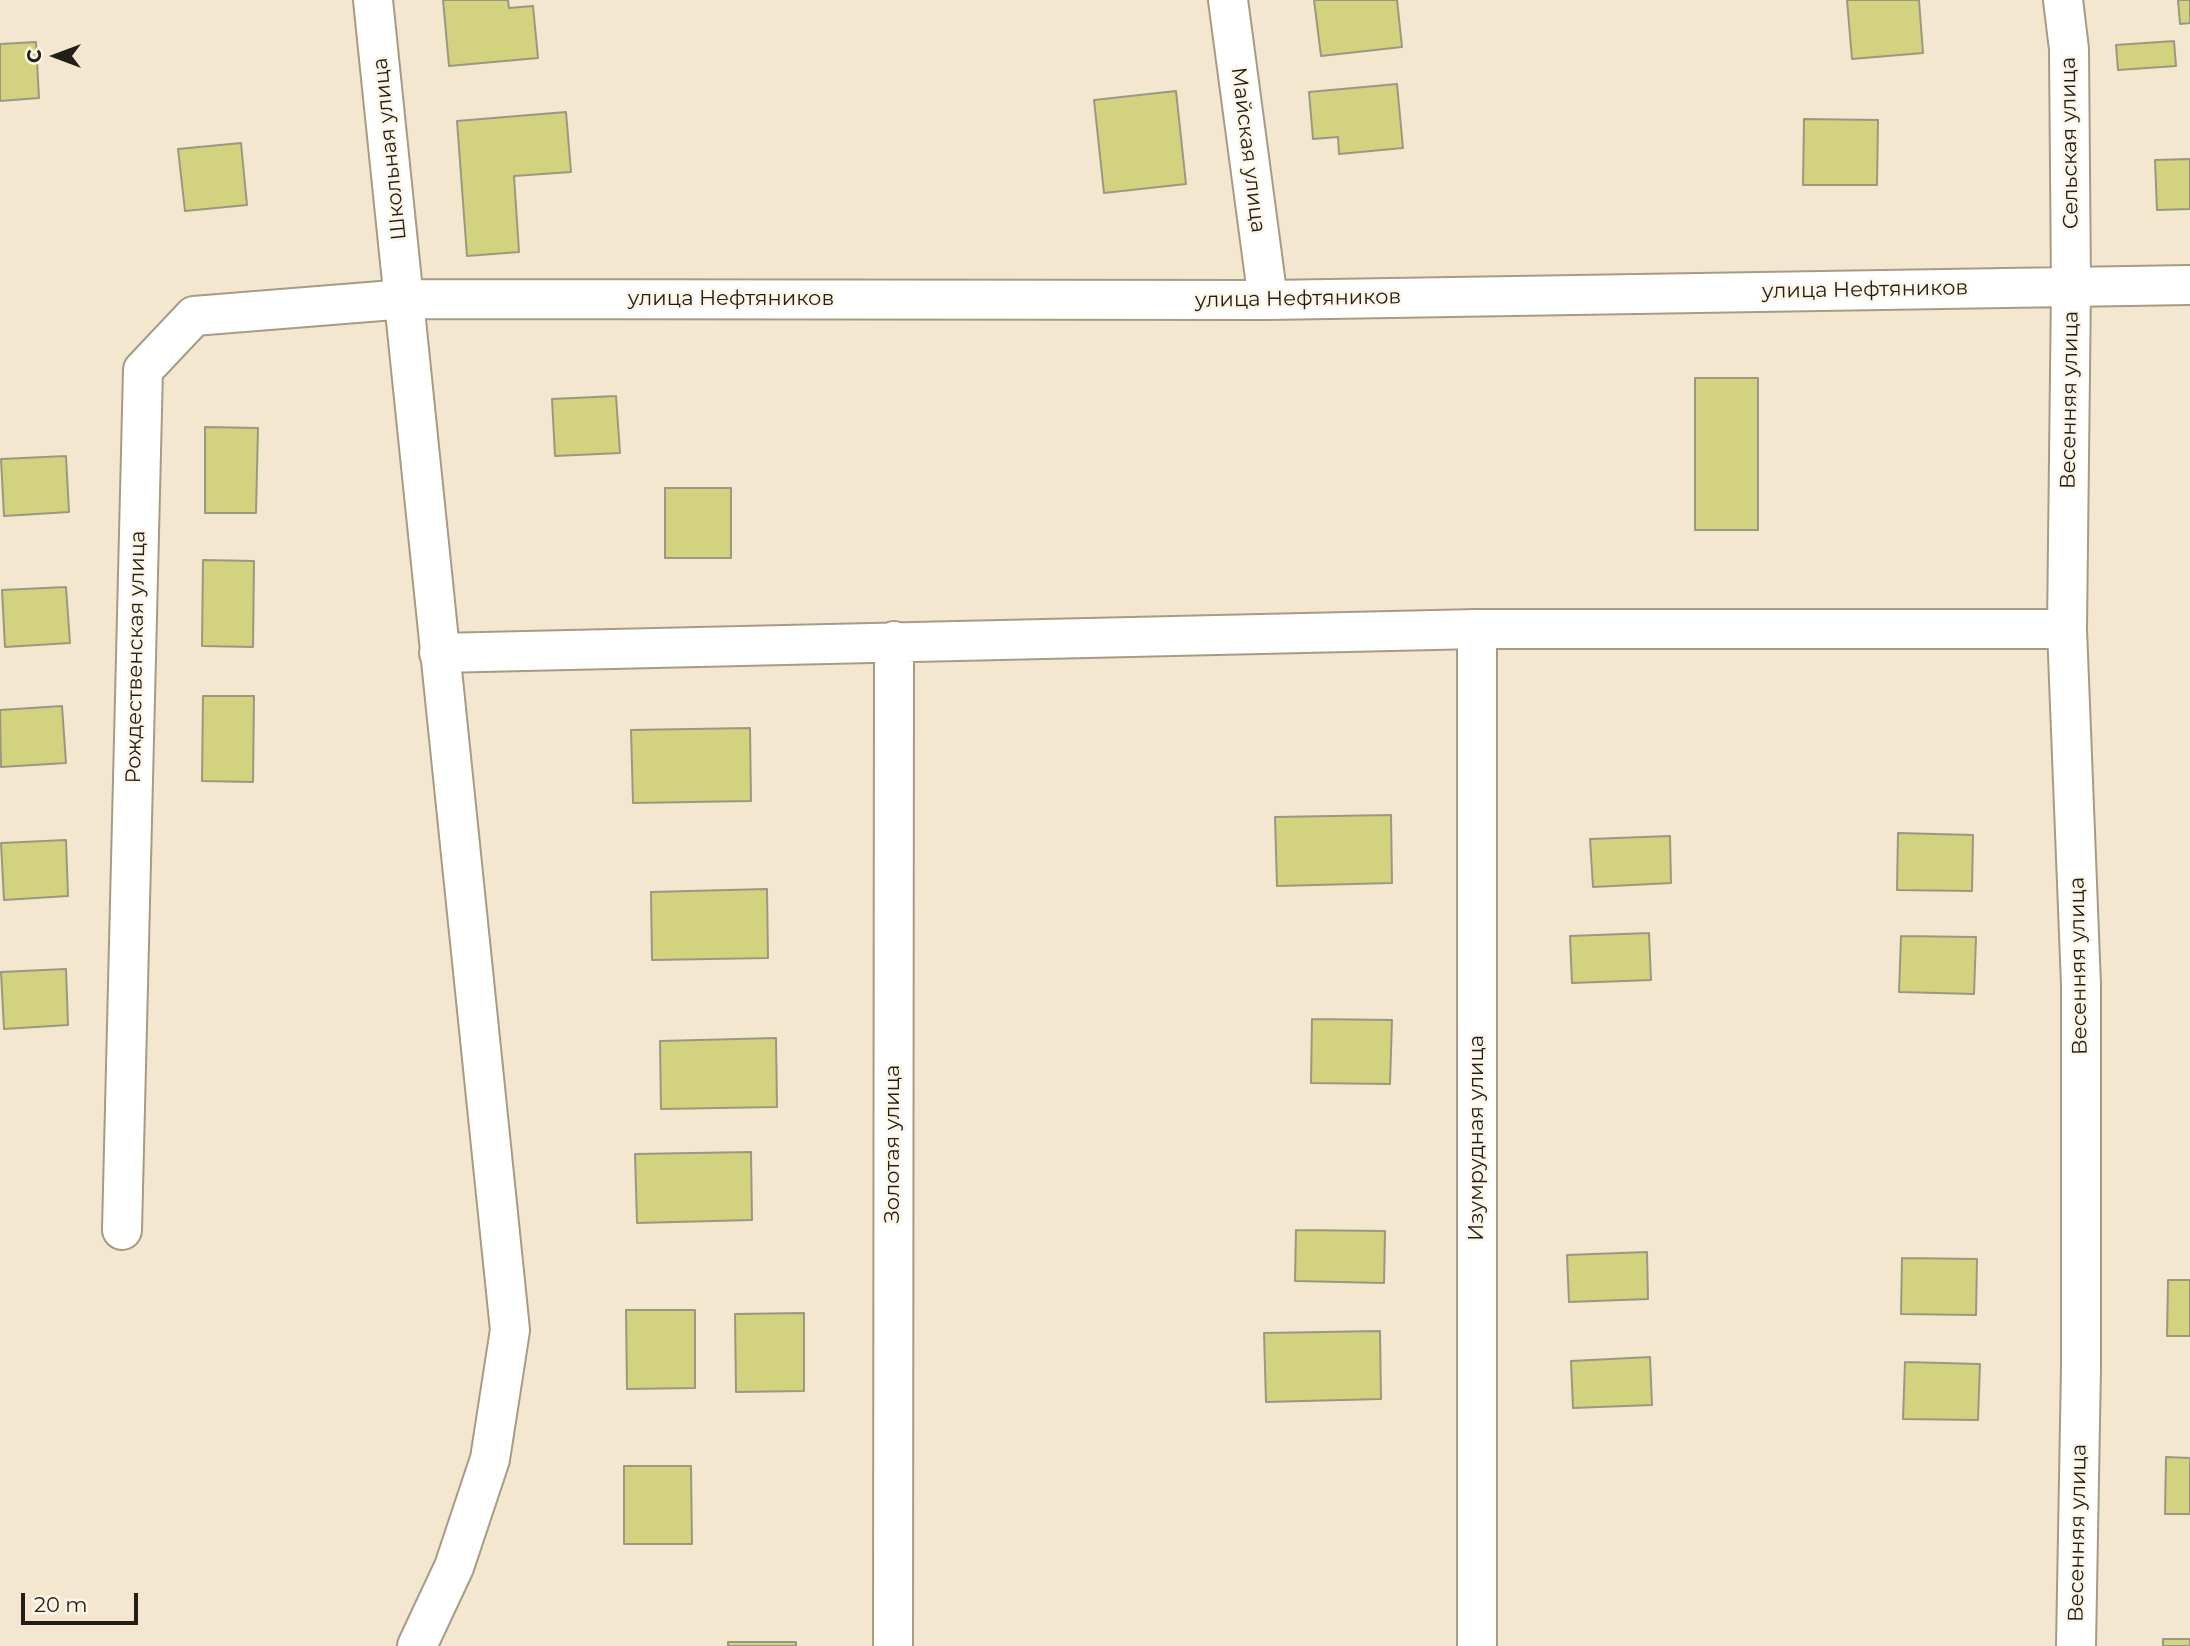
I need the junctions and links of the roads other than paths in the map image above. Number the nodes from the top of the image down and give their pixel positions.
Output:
1 (373, 0) edge
2 (1228, 0) edge
3 (2063, 0) edge
4 (2190, 285) edge
5 (2071, 287) junction
6 (406, 299) junction
7 (1268, 300) junction
8 (1477, 629) junction
9 (2067, 629) junction
10 (894, 641) junction
11 (439, 653) junction
12 (122, 1230) dead end
13 (417, 1646) edge
14 (893, 1646) edge
15 (1477, 1646) edge
16 (2076, 1646) edge

1 - 6 street, Школьная улица
2 - 7 street, Майская улица
3 - 5 street, Сельская улица
4 - 5 street, улица Нефтяников
5 - 7 street, улица Нефтяников
5 - 9 street, Весенняя улица
6 - 7 street, улица Нефтяников
6 - 11 street, Школьная улица
6 - 12 street, Рождественская улица
8 - 9 street
8 - 10 street
8 - 15 street, Изумрудная улица
9 - 16 street, Весенняя улица
10 - 11 street
10 - 14 street, Золотая улица
11 - 13 street, Школьная улица

